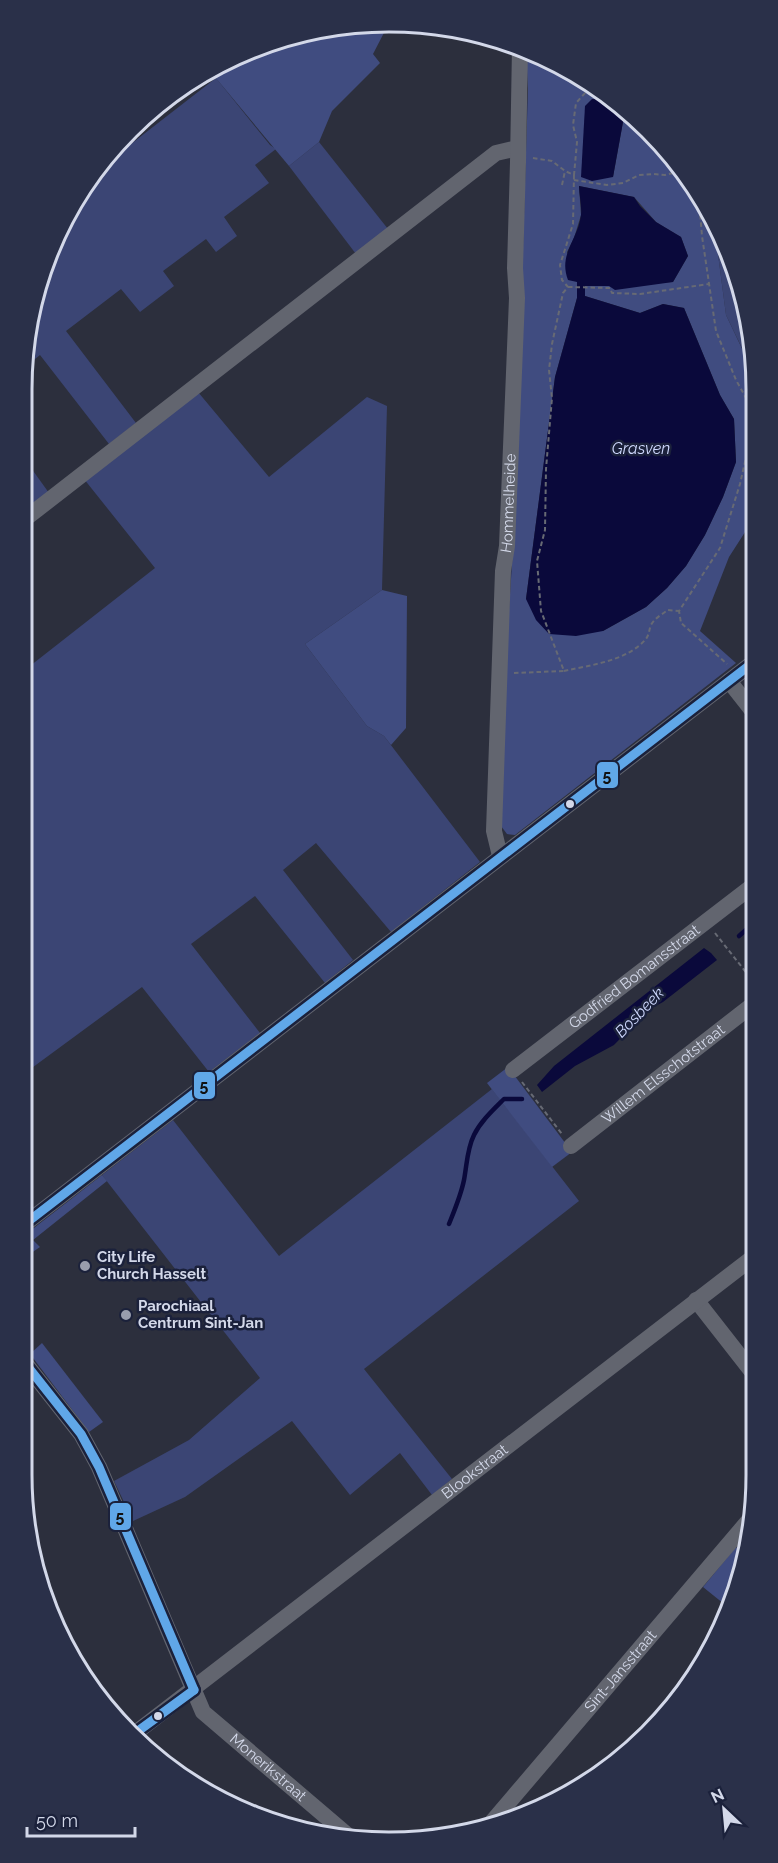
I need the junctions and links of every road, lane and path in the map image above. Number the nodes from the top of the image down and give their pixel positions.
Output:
1 (520, 56) edge
2 (588, 92) edge
3 (518, 155) junction
4 (565, 171) junction
5 (674, 173) edge
6 (574, 175) junction
7 (575, 180) junction
8 (562, 185) dead end
9 (700, 212) edge
10 (709, 284) junction
11 (568, 287) junction
12 (746, 398) edge
13 (746, 458) edge
14 (32, 513) edge
15 (678, 611) junction
16 (746, 668) edge
17 (564, 671) junction
18 (500, 674) junction
19 (733, 677) junction
20 (746, 699) edge
21 (500, 856) junction
22 (746, 891) edge
23 (707, 921) junction
24 (746, 972) edge
25 (746, 1010) edge
26 (513, 1070) joint
27 (571, 1146) joint
28 (32, 1218) edge
29 (746, 1262) edge
30 (696, 1300) junction
31 (746, 1364) edge
32 (32, 1372) edge
33 (742, 1528) edge
34 (194, 1690) junction
35 (139, 1730) edge
36 (498, 1815) edge
37 (339, 1828) edge

1 - 3 street, Hommelheide
2 - 6 path
3 - 4 path
3 - 14 street
3 - 18 street, Hommelheide
4 - 6 path
4 - 8 path
5 - 7 path
6 - 7 path
7 - 11 path
9 - 10 path
10 - 11 path
10 - 12 path
11 - 17 path
13 - 15 path
15 - 17 path
15 - 19 path
16 - 19 street
17 - 18 path
18 - 21 street, Hommelheide
19 - 20 street
19 - 21 street
21 - 28 street
22 - 23 street, Godfried Bomansstraat
23 - 24 path
23 - 26 street, Godfried Bomansstraat
25 - 27 street, Willem Elsschotstraat
26 - 27 path
29 - 30 street, Blookstraat
30 - 31 street
30 - 34 street, Blookstraat
32 - 34 street, Monerikstraat
33 - 36 street, Sint-Jansstraat
34 - 35 street, Blookstraat
34 - 37 street, Monerikstraat

